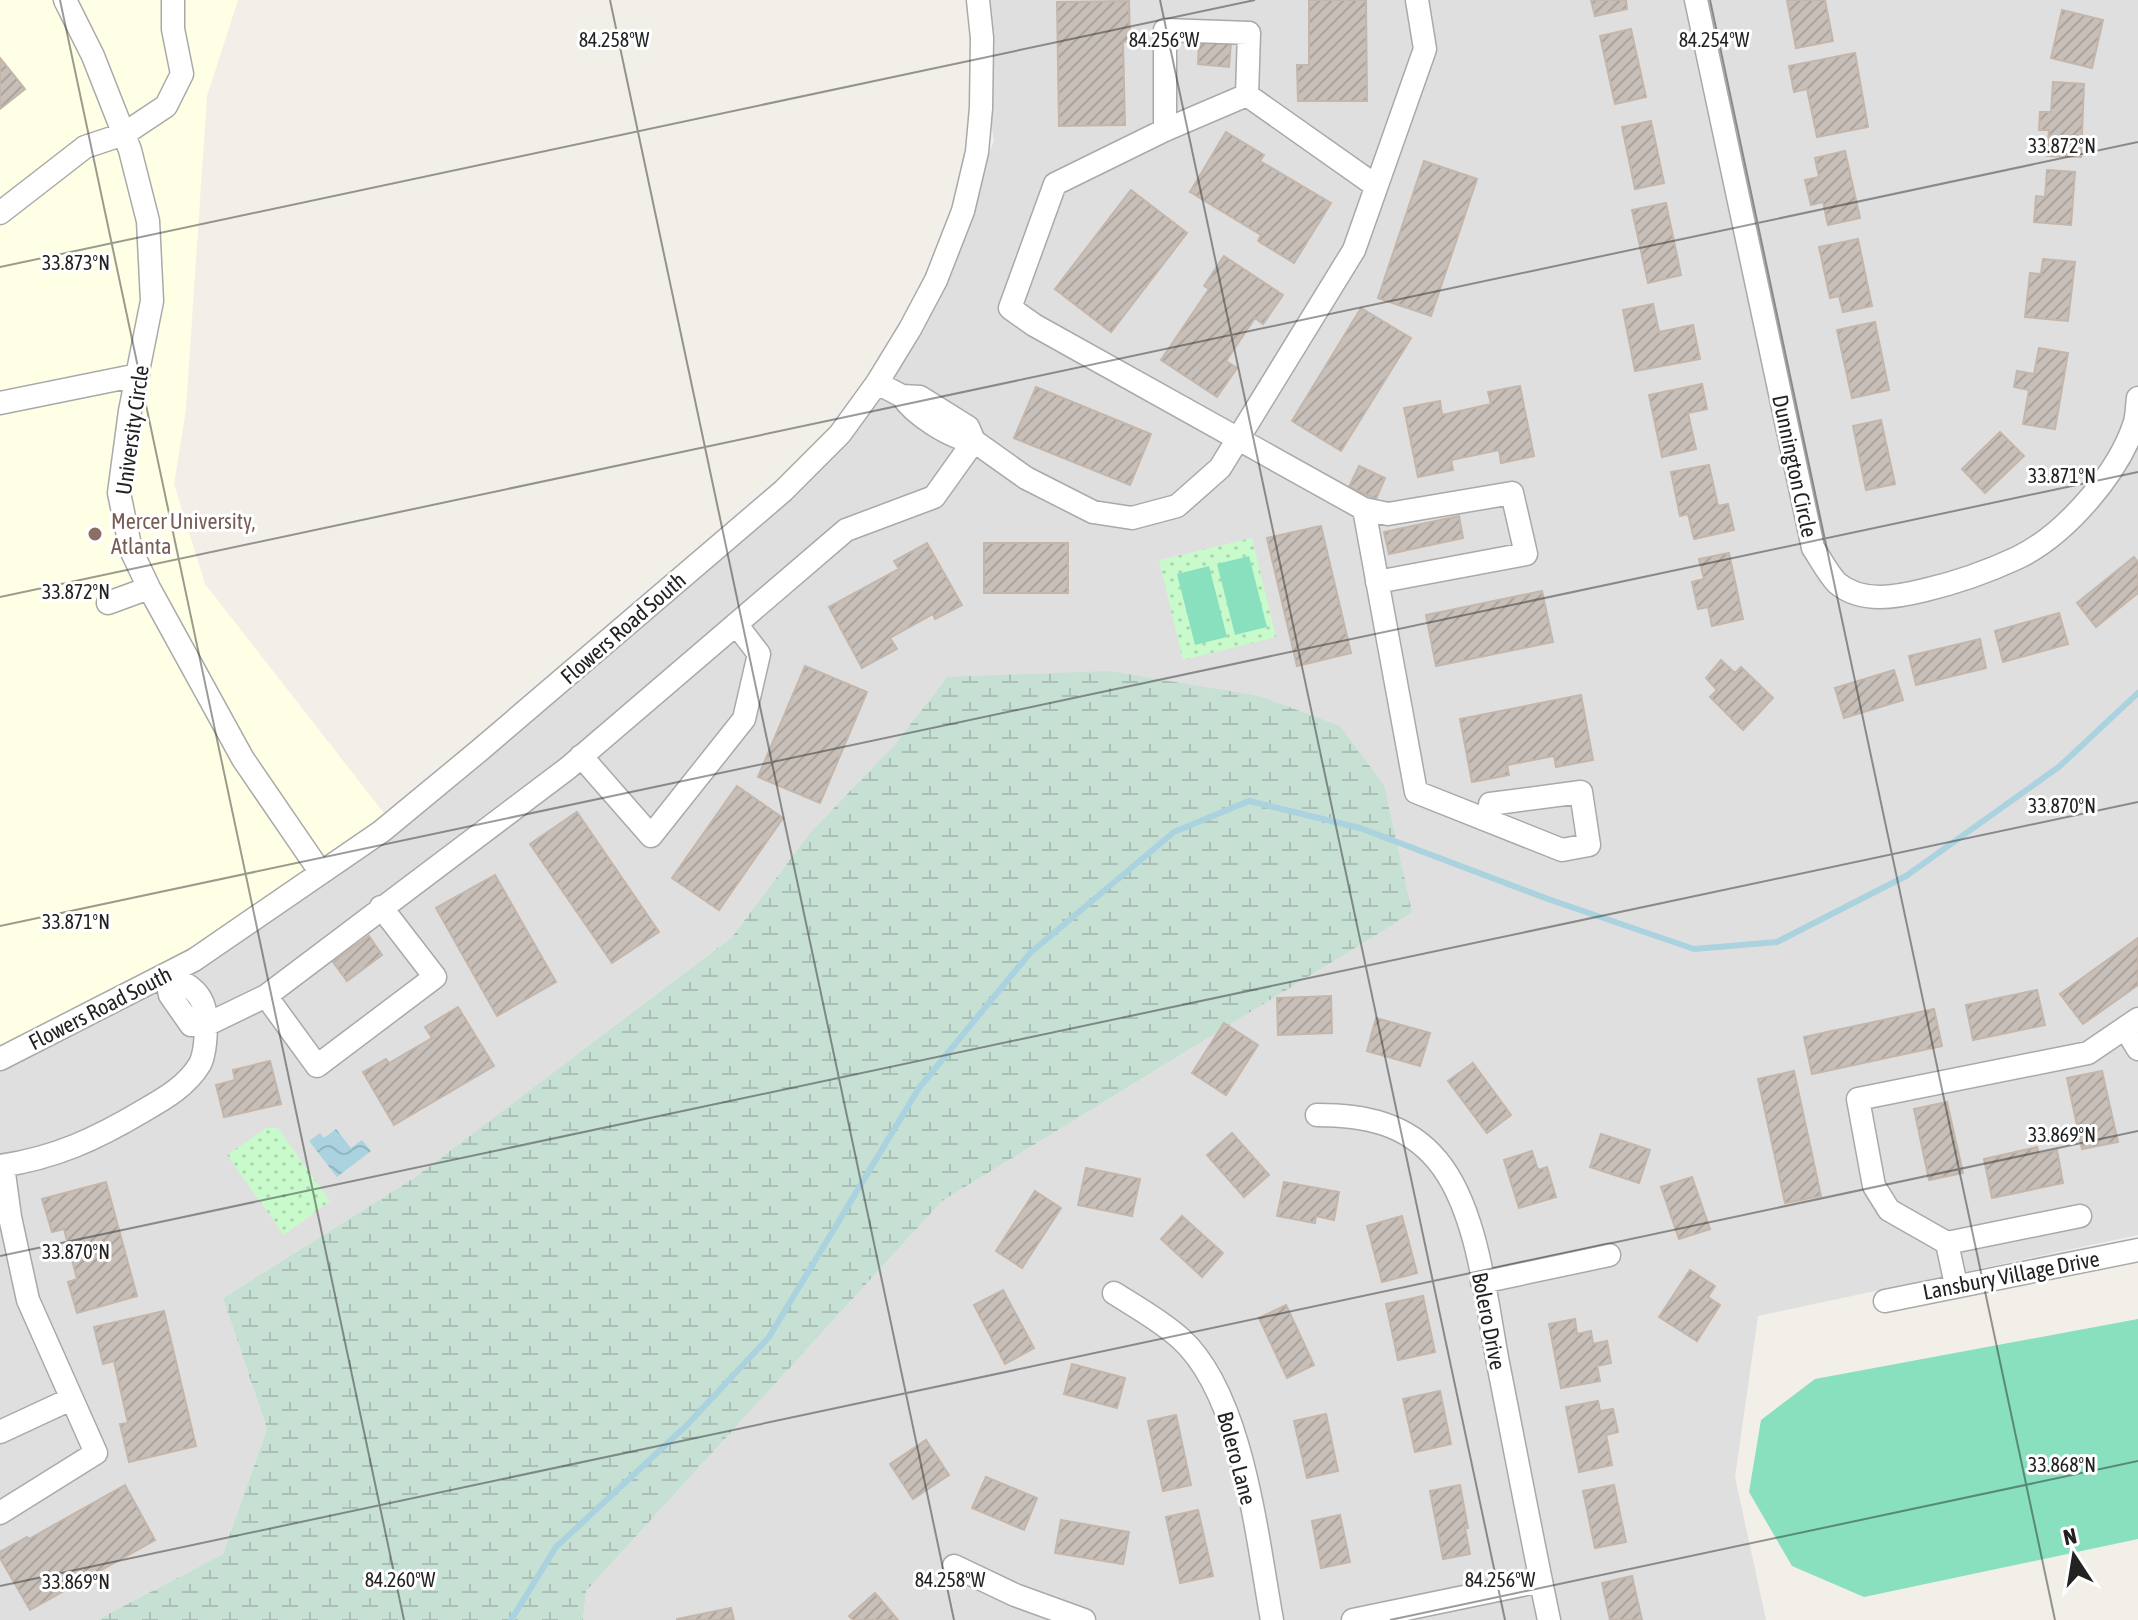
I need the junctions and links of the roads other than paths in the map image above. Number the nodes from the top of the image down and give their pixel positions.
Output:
1 (65, 0) edge
2 (173, 0) edge
3 (978, 0) edge
4 (1417, 0) edge
5 (1696, 0) edge
6 (1247, 95) junction
7 (1165, 130) junction
8 (124, 134) junction
9 (1376, 186) junction
10 (0, 213) edge
11 (138, 375) junction
12 (877, 383) junction
13 (2138, 398) edge
14 (906, 402) junction
15 (0, 403) edge
16 (1237, 439) junction
17 (968, 450) junction
18 (1364, 509) junction
19 (1377, 582) junction
20 (149, 588) junction
21 (108, 603) dead end
22 (736, 624) junction
23 (581, 756) junction
24 (1492, 822) dead end
25 (321, 873) junction
26 (381, 907) junction
27 (166, 975) junction
28 (266, 996) junction
29 (2132, 1024) edge
30 (206, 1025) junction
31 (2138, 1049) edge
32 (0, 1059) edge
33 (1317, 1115) dead end
34 (2, 1166) edge
35 (2080, 1216) dead end
36 (1947, 1243) junction
37 (2138, 1250) edge
38 (1609, 1255) dead end
39 (1482, 1282) junction
40 (1956, 1285) junction
41 (1114, 1293) dead end
42 (1885, 1301) dead end
43 (71, 1399) junction
44 (0, 1432) edge
45 (0, 1513) edge
46 (954, 1566) dead end
47 (1541, 1581) junction
48 (1084, 1620) edge
49 (1272, 1620) edge
50 (1353, 1620) edge
51 (1549, 1620) edge

1 - 8 street, University Circle
2 - 8 street
3 - 12 street, Flowers Road South
4 - 9 street
5 - 13 street, Dunnington Circle
6 - 7 street
6 - 7 street
6 - 9 street
7 - 16 street
8 - 10 street
8 - 11 street, University Circle
9 - 16 street
11 - 15 street
11 - 20 street, University Circle
12 - 14 street
12 - 25 street, Flowers Road South
14 - 17 street
14 - 17 street
16 - 17 street
16 - 18 street
17 - 22 street
18 - 19 street
18 - 19 street
19 - 24 street
20 - 21 street
20 - 25 street, University Circle
22 - 23 street
22 - 23 street
23 - 26 street
25 - 27 street, Flowers Road South
26 - 28 street
26 - 28 street
27 - 30 street
27 - 32 street, Flowers Road South
28 - 30 street
29 - 31 street
29 - 36 street
30 - 34 street
33 - 39 street, Bolero Drive
34 - 43 street
35 - 36 street
36 - 40 street
37 - 40 street, Lansbury Village Drive
38 - 39 street
39 - 47 street, Bolero Drive
40 - 42 street, Lansbury Village Drive
41 - 49 street, Bolero Lane
43 - 44 street
43 - 45 street
46 - 48 street
47 - 50 street
47 - 51 street, Bolero Drive

